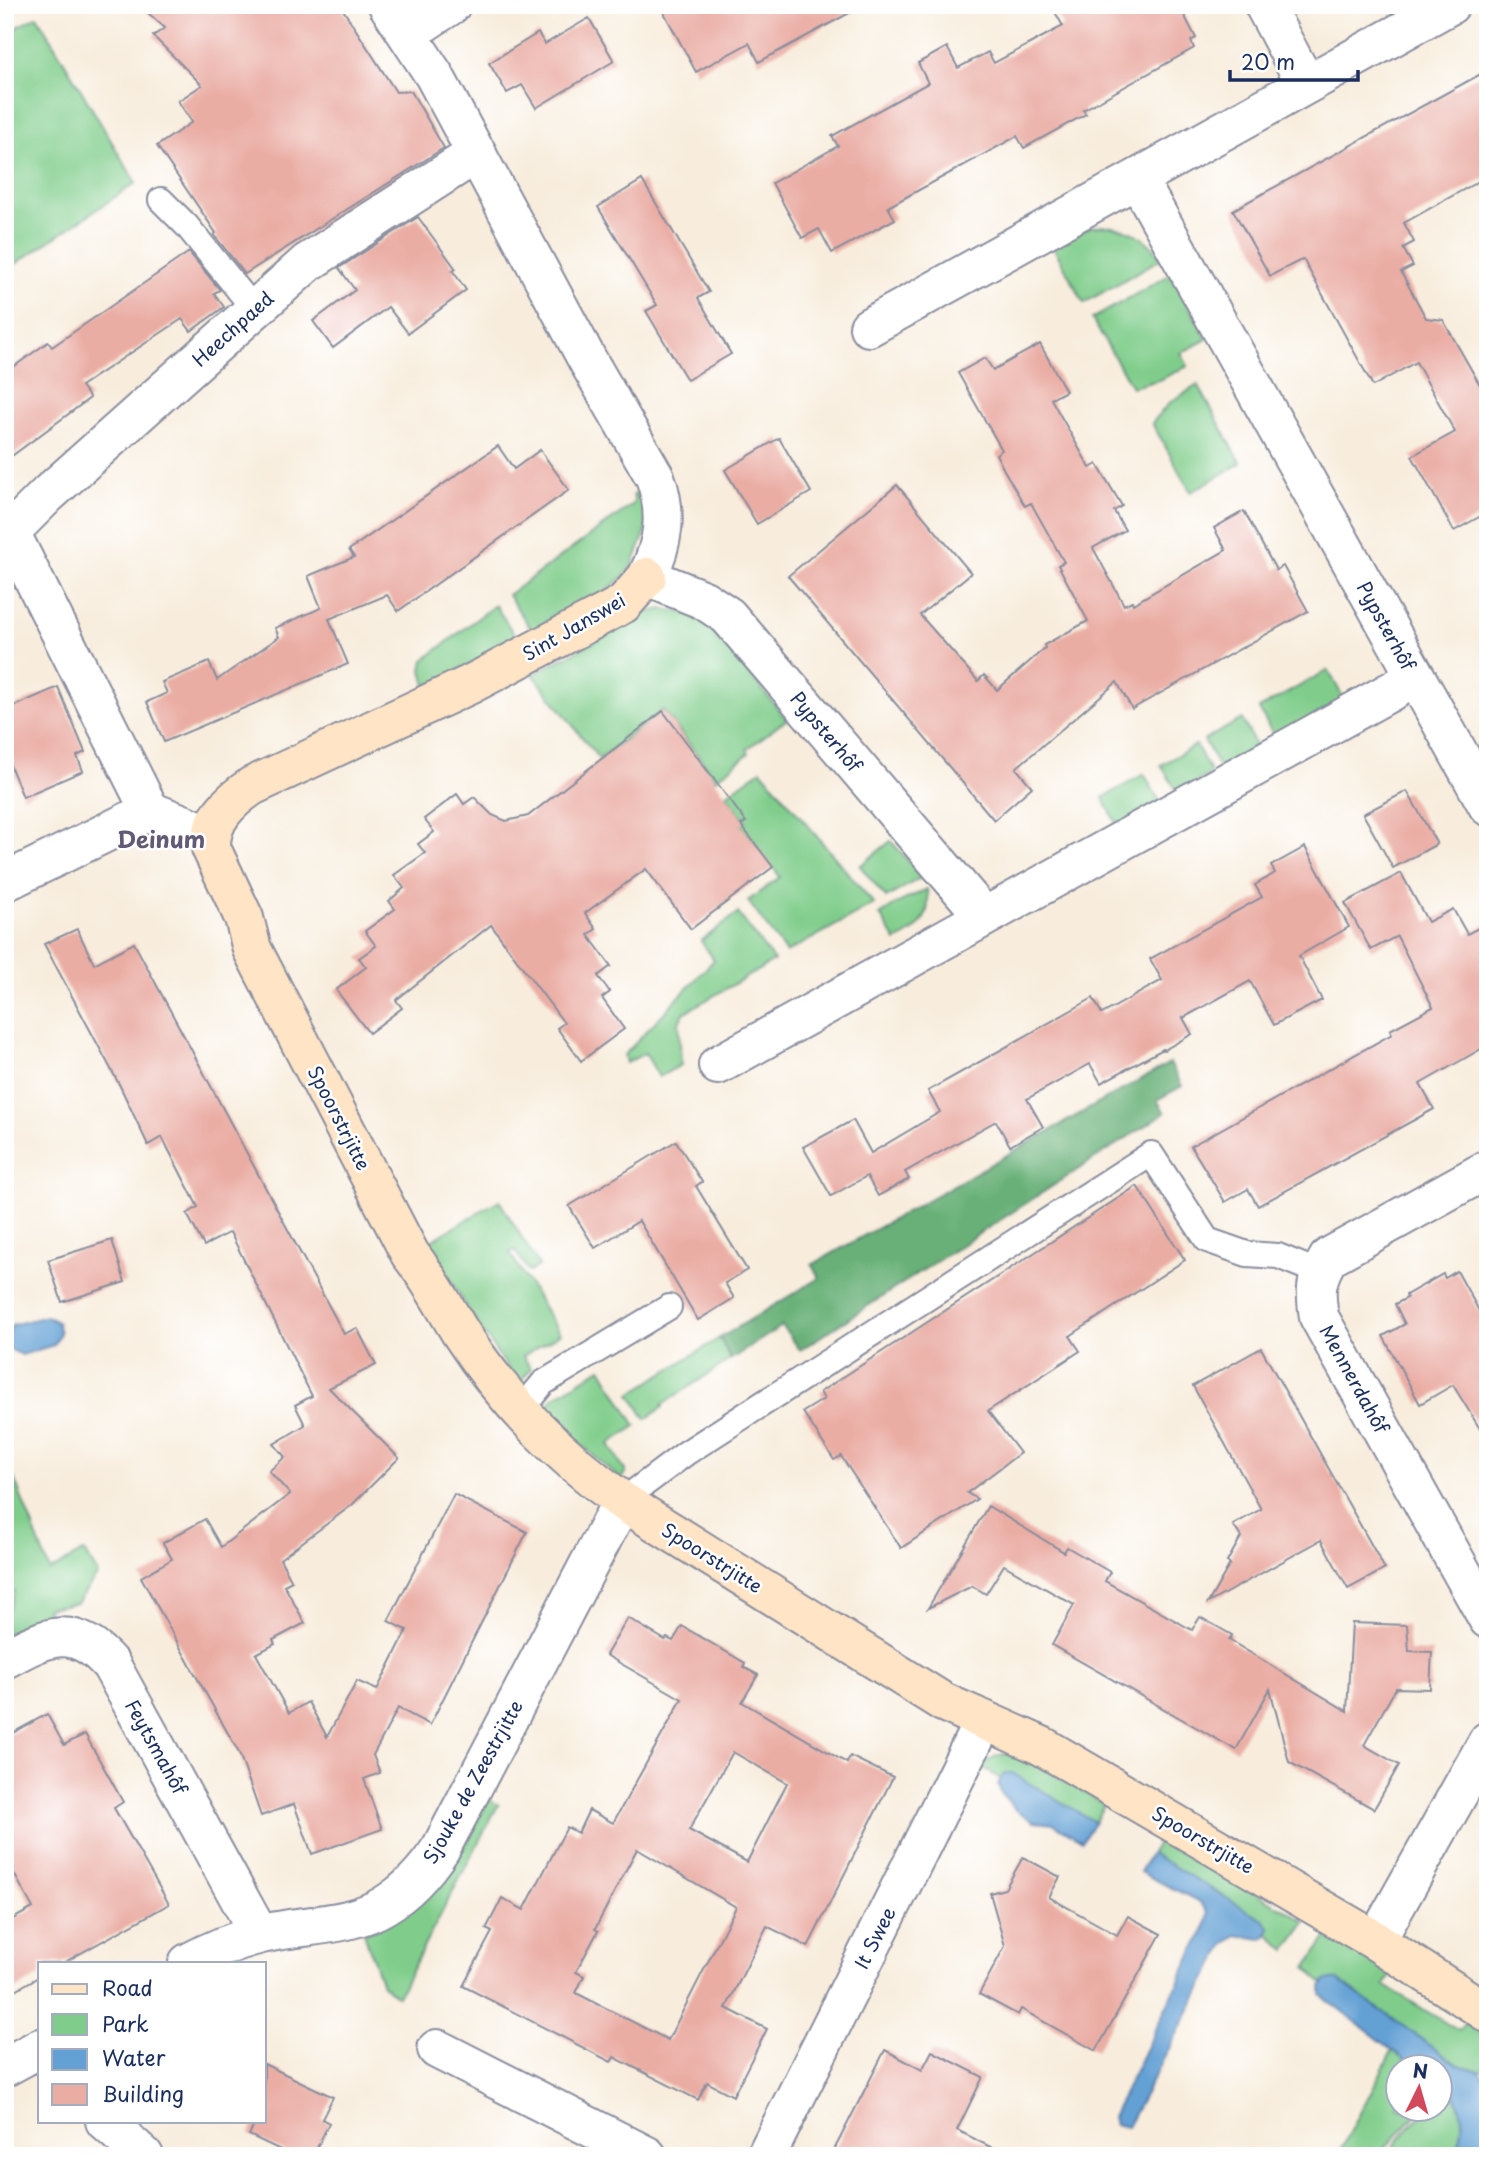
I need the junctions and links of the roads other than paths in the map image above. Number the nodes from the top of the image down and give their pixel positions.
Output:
1 (451, 5) edge
2 (1264, 5) edge
3 (1450, 5) edge
4 (398, 19) edge
5 (1306, 83) junction
6 (477, 153) junction
7 (1138, 180) junction
8 (162, 200) dead end
9 (254, 309) junction
10 (869, 327) dead end
11 (8, 533) edge
12 (647, 577) junction
13 (1415, 678) junction
14 (1488, 806) edge
15 (150, 811) junction
16 (211, 835) junction
17 (5, 881) edge
18 (984, 916) junction
19 (718, 1065) dead end
20 (1488, 1169) edge
21 (1320, 1273) junction
22 (669, 1307) dead end
23 (520, 1411) junction
24 (622, 1501) junction
25 (1488, 1619) edge
26 (5, 1659) edge
27 (984, 1720) junction
28 (1488, 1741) edge
29 (259, 1934) junction
30 (1376, 1941) junction
31 (190, 1962) edge
32 (1488, 2013) edge
33 (38, 2049) edge
34 (437, 2049) dead end
35 (5, 2067) edge
36 (106, 2122) edge
37 (608, 2147) edge
38 (144, 2156) edge
39 (647, 2156) edge
40 (766, 2156) edge

1 - 4 street
2 - 5 street
3 - 5 street
4 - 6 street, Sint Janswei
5 - 7 street
6 - 9 street, Heechpaed
6 - 12 street, Sint Janswei
7 - 10 street
7 - 13 street, Pypsterhôf
8 - 9 lane
9 - 11 street, Heechpaed
11 - 15 street, Heechpaed
12 - 16 street, Sint Janswei
12 - 18 street, Pypsterhôf
13 - 14 street
13 - 18 street, Pypsterhôf
15 - 16 street
15 - 17 street
16 - 23 street, Spoorstrjitte
18 - 19 street, Pypsterhôf
20 - 21 street
21 - 24 lane
21 - 25 street, Mennerdahôf
22 - 23 lane
23 - 24 street, Spoorstrjitte
24 - 27 street, Spoorstrjitte
24 - 29 street, Sjouke de Zeestrjitte
26 - 29 street, Feytsmahôf
27 - 30 street, Spoorstrjitte
27 - 40 street, It Swee
28 - 30 street
29 - 31 street, Sjouke de Zeestrjitte
30 - 32 street, Spoorstrjitte
33 - 35 street
34 - 37 street
36 - 38 street
37 - 39 street

